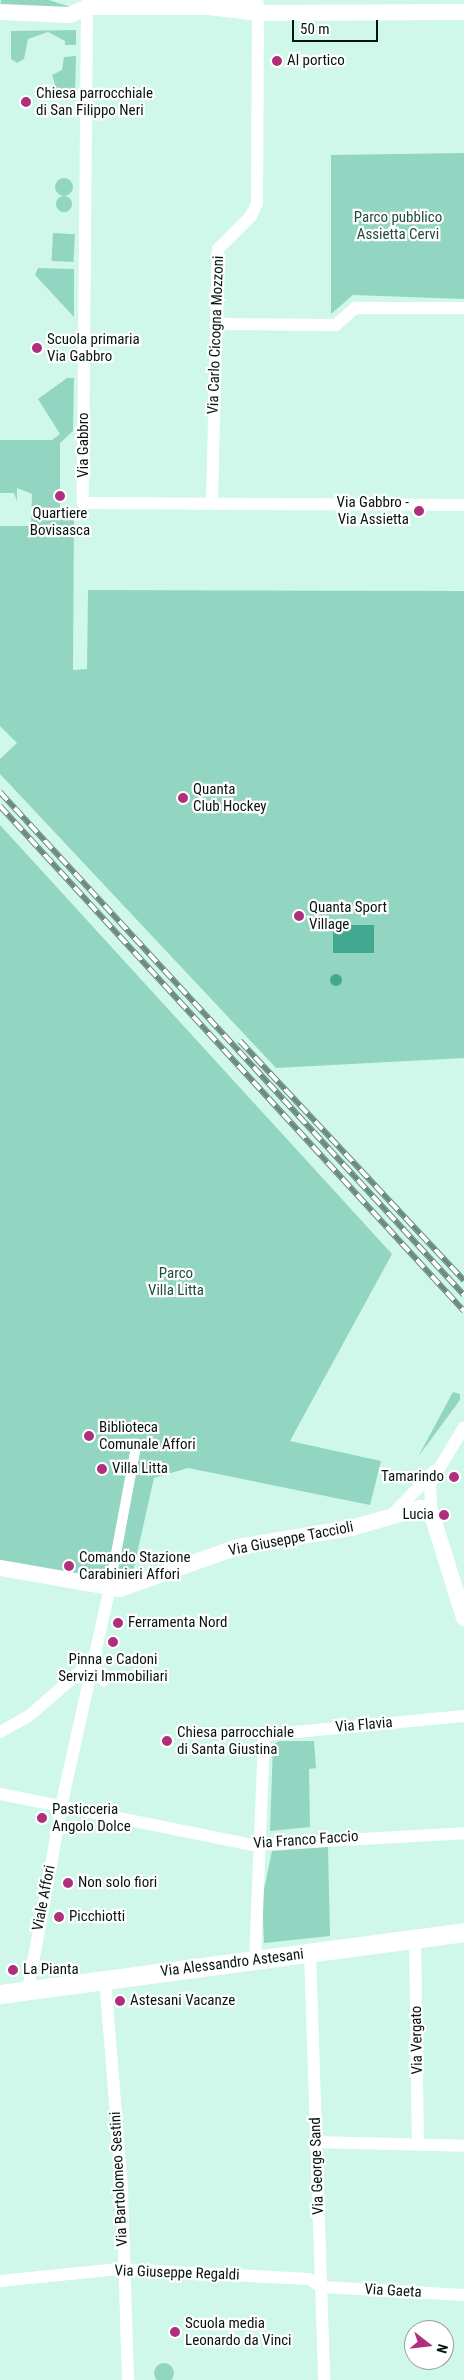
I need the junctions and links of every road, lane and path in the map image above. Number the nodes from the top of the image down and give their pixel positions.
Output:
1 (82, 4) edge
2 (257, 4) edge
3 (0, 12) edge
4 (464, 12) edge
5 (464, 308) edge
6 (215, 324) junction
7 (212, 504) junction
8 (464, 505) edge
9 (464, 1427) edge
10 (136, 1447) dead end
11 (441, 1464) junction
12 (432, 1515) junction
13 (388, 1518) junction
14 (0, 1568) edge
15 (109, 1591) junction
16 (464, 1618) edge
17 (92, 1660) junction
18 (104, 1682) dead end
19 (464, 1716) edge
20 (0, 1732) edge
21 (0, 1794) edge
22 (66, 1804) junction
23 (464, 1832) edge
24 (260, 1843) junction
25 (464, 1932) edge
26 (415, 1937) junction
27 (310, 1952) junction
28 (255, 1962) junction
29 (105, 1978) junction
30 (28, 1990) junction
31 (0, 1994) edge
32 (316, 2142) junction
33 (418, 2143) junction
34 (464, 2146) edge
35 (124, 2269) junction
36 (0, 2281) edge
37 (322, 2287) junction
38 (464, 2295) edge
39 (128, 2380) edge
40 (324, 2380) edge

1 - 2 street
1 - 3 street
1 - 7 street, Via Gabbro
2 - 4 street
2 - 6 street, Via Carlo Cicogna Mozzoni
5 - 6 street
6 - 7 street, Via Carlo Cicogna Mozzoni
7 - 8 street, Via Gabbro
9 - 11 street
10 - 15 street
11 - 12 street
11 - 13 street
12 - 13 street, Via Giuseppe Taccioli
12 - 16 street
13 - 15 street, Via Giuseppe Taccioli
14 - 15 street
15 - 17 street
17 - 18 street
17 - 20 street
17 - 22 street, Viale Affori
19 - 24 street, Via Flavia
21 - 22 street, Via Franco Faccio
22 - 24 street, Via Franco Faccio
22 - 30 street, Viale Affori
23 - 24 street, Via Franco Faccio
24 - 28 street
25 - 26 main road, Via Alessandro Astesani
26 - 27 main road, Via Alessandro Astesani
26 - 33 street, Via Vergato
27 - 28 main road, Via Alessandro Astesani
27 - 32 street, Via George Sand
28 - 29 main road, Via Alessandro Astesani
29 - 30 main road, Via Alessandro Astesani
29 - 35 street, Via Bartolomeo Sestini
30 - 31 main road, Via Alessandro Astesani
32 - 33 street
32 - 37 street, Via George Sand
33 - 34 street
35 - 36 street, Via Giuseppe Regaldi
35 - 37 street, Via Giuseppe Regaldi
35 - 39 street, Via Bartolomeo Sestini
37 - 38 street, Via Gaeta
37 - 40 street, Via George Sand

